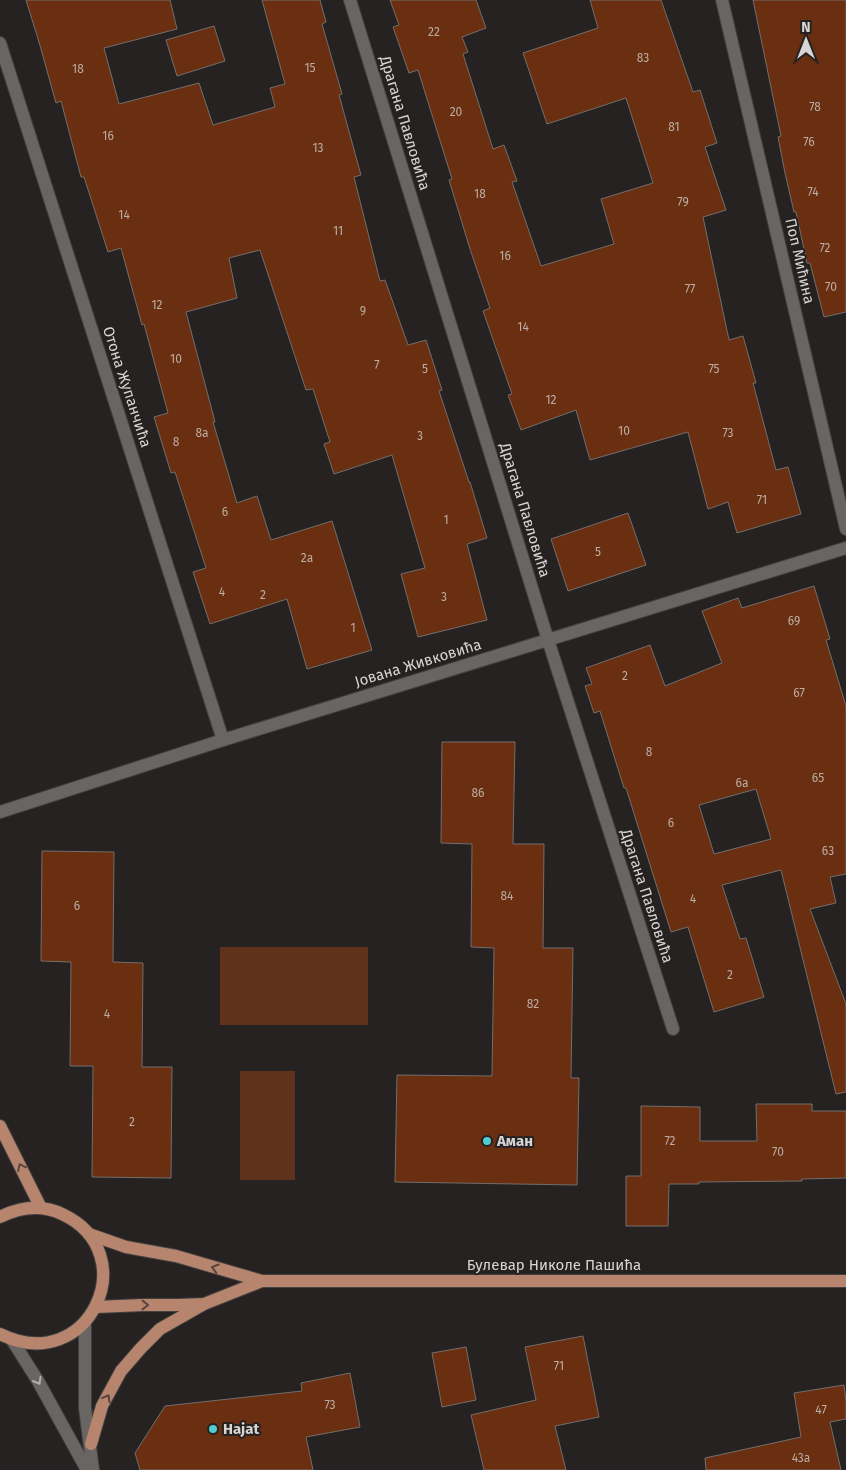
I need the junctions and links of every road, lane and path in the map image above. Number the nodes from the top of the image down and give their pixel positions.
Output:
1 (350, 0) edge
2 (722, 0) edge
3 (0, 44) edge
4 (846, 529) edge
5 (846, 548) edge
6 (548, 640) junction
7 (223, 740) junction
8 (0, 812) edge
9 (673, 1029) dead end
10 (0, 1126) edge
11 (42, 1208) junction
12 (0, 1217) edge
13 (89, 1234) junction
14 (262, 1281) junction
15 (846, 1281) edge
16 (204, 1304) junction
17 (96, 1306) junction
18 (85, 1322) junction
19 (6, 1337) edge
20 (91, 1444) junction
21 (87, 1470) edge
22 (93, 1470) edge

1 - 6 street, Драгана Павловића
2 - 4 street, Поп Мићина
3 - 7 street, Отона Жупанчића
5 - 6 street, Јована Живковића
6 - 7 street, Јована Живковића
6 - 9 street, Драгана Павловића
7 - 8 street, Јована Живковића
11 -> 10 main road
11 - 12 main road
11 - 13 main road
14 -> 13 main road, Булевар Николе Пашића
13 - 17 main road
14 - 15 main road, Булевар Николе Пашића
14 - 16 main road, Булевар Николе Пашића
17 -> 16 main road, Булевар Николе Пашића
20 -> 16 main road
17 - 18 main road
18 - 19 main road
18 - 20 street
19 -> 21 street
20 - 22 street

